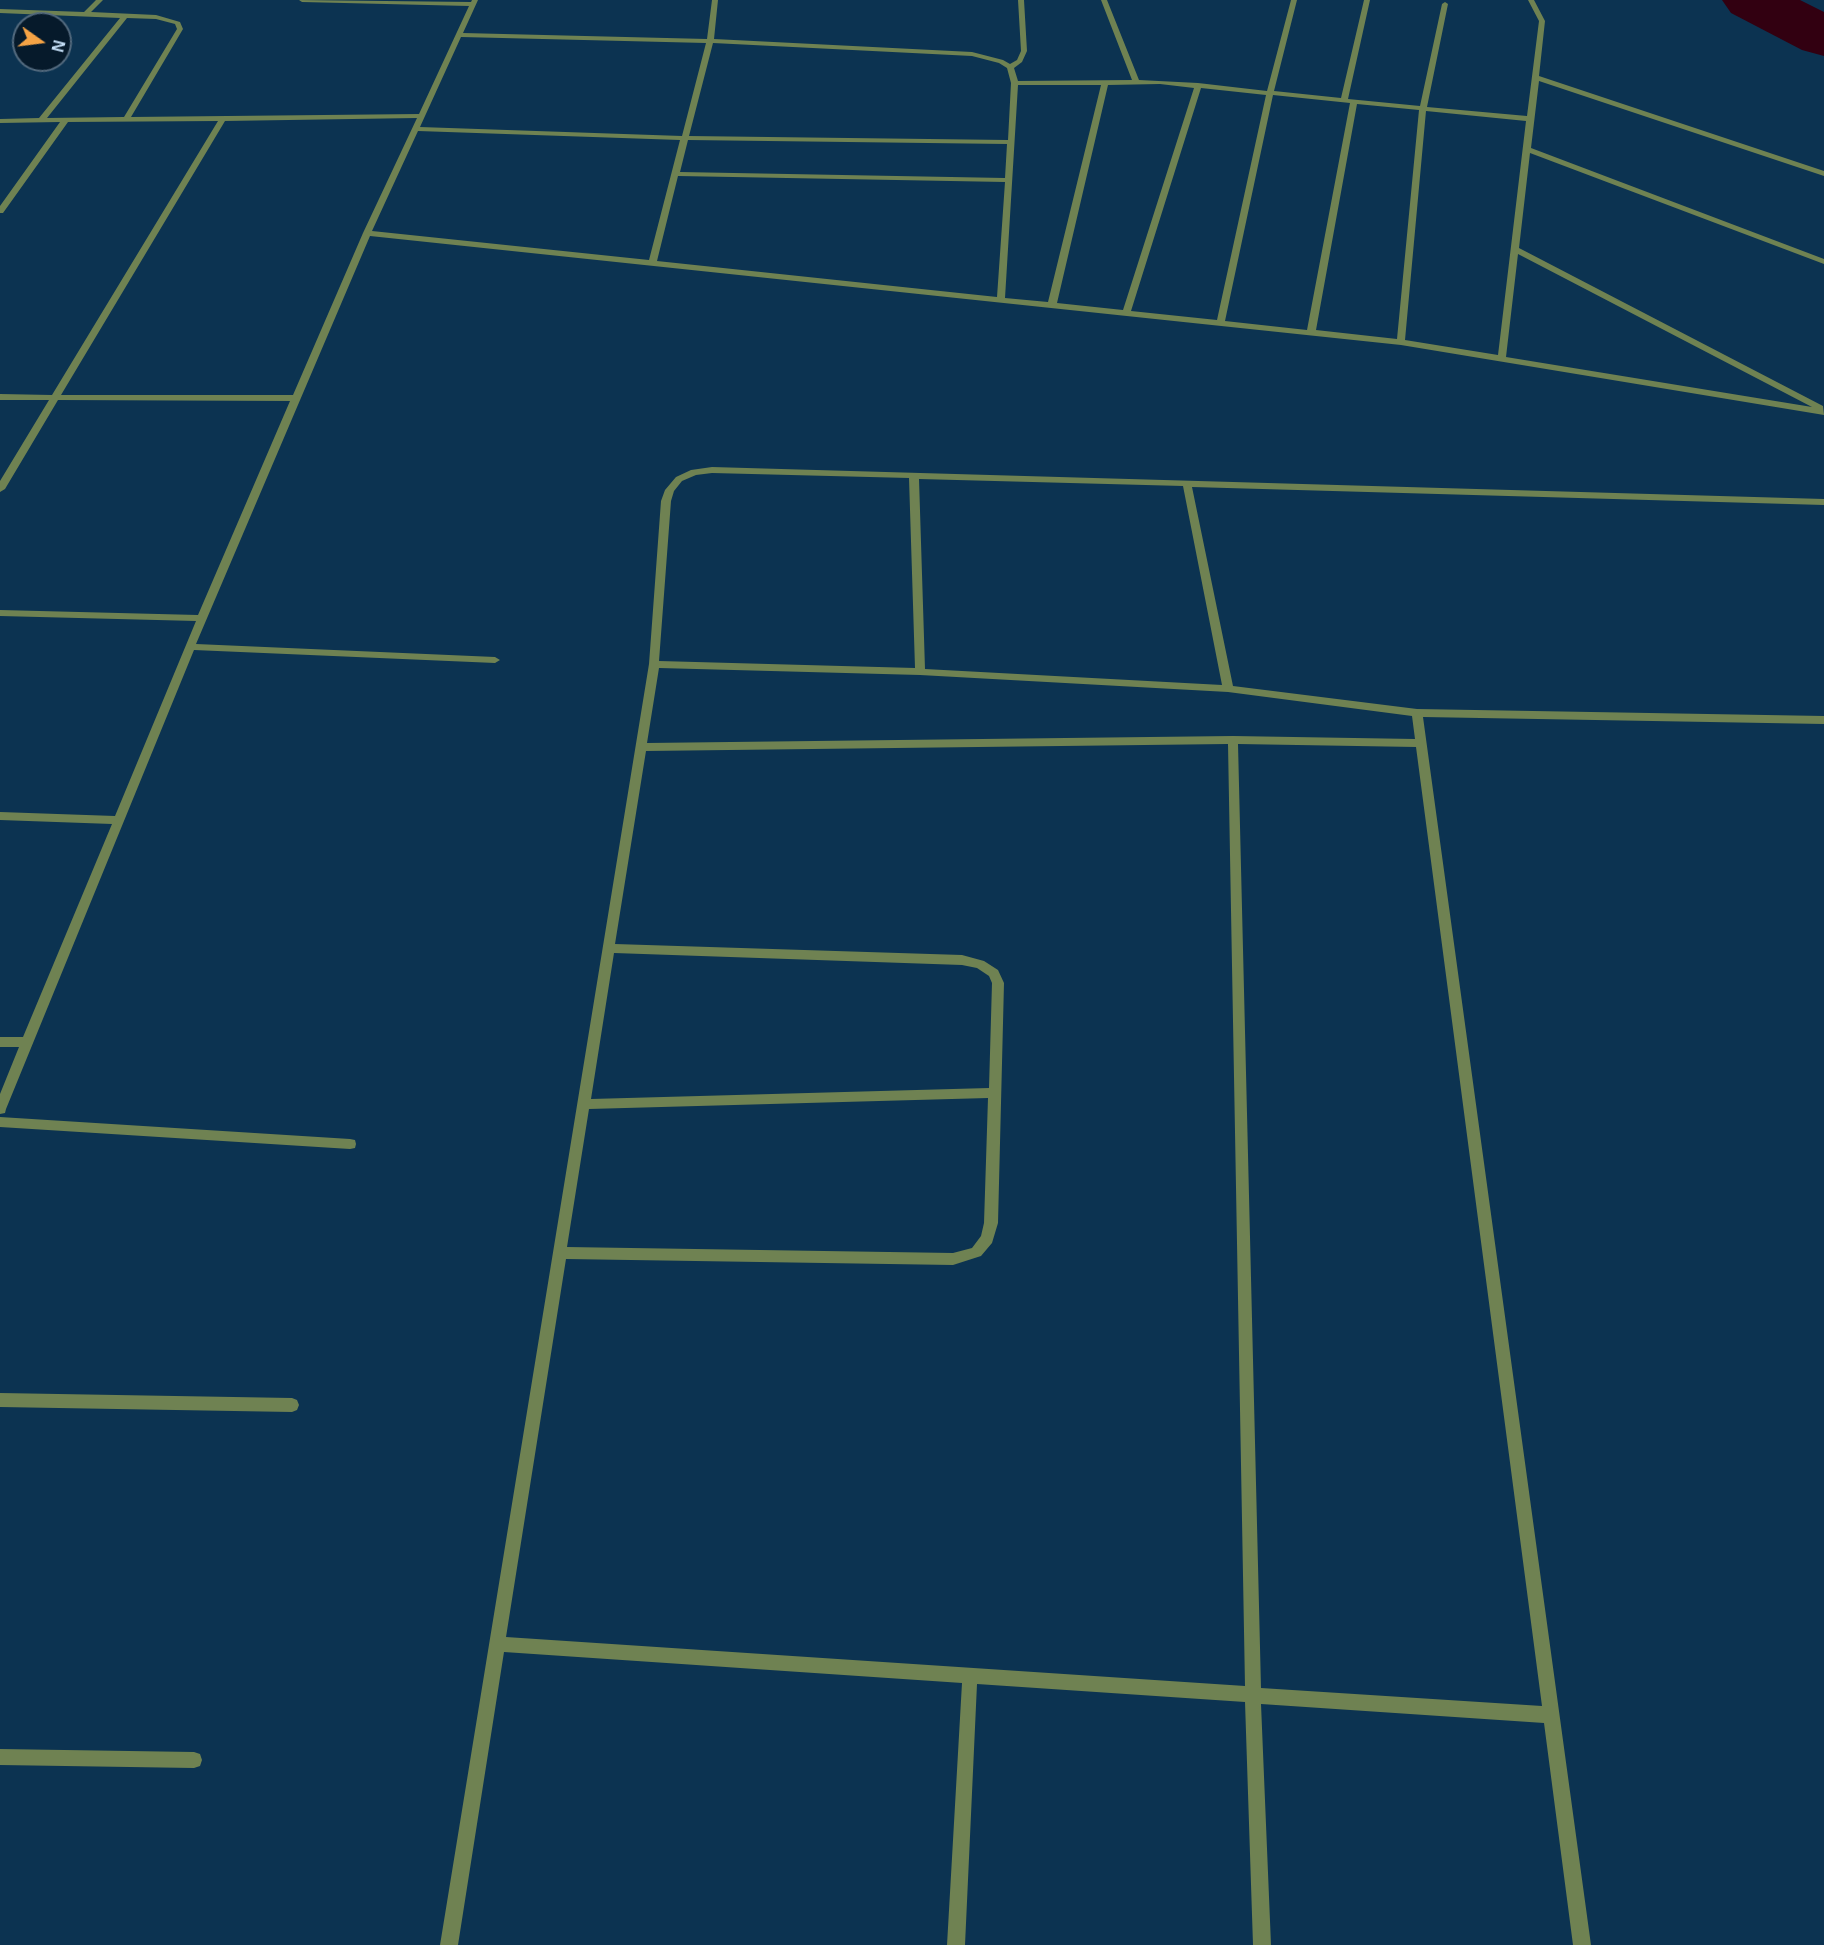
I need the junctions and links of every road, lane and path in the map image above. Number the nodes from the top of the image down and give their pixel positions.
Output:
1 (100, 0) edge
2 (302, 0) edge
3 (715, 0) edge
4 (1021, 0) edge
5 (1104, 0) edge
6 (1294, 0) edge
7 (1367, 0) edge
8 (1531, 0) edge
9 (475, 2) edge
10 (1446, 4) dead end
11 (1, 12) edge
12 (86, 14) junction
13 (125, 16) junction
14 (459, 35) junction
15 (710, 41) junction
16 (1010, 67) junction
17 (1535, 77) junction
18 (1105, 81) junction
19 (1136, 81) junction
20 (1015, 83) junction
21 (1198, 85) junction
22 (1270, 93) junction
23 (1349, 101) junction
24 (1423, 108) junction
25 (421, 116) junction
26 (223, 118) junction
27 (1530, 119) junction
28 (41, 120) junction
29 (66, 120) junction
30 (126, 120) junction
31 (0, 121) edge
32 (415, 129) junction
33 (685, 138) junction
34 (1011, 142) junction
35 (1527, 149) junction
36 (675, 174) junction
37 (1824, 174) edge
38 (1009, 180) junction
39 (0, 211) edge
40 (367, 233) junction
41 (1515, 249) junction
42 (1824, 262) edge
43 (652, 263) junction
44 (1001, 299) junction
45 (1052, 305) junction
46 (1126, 313) junction
47 (1221, 322) junction
48 (1311, 332) junction
49 (1401, 342) junction
50 (1502, 358) junction
51 (0, 397) edge
52 (55, 397) junction
53 (296, 398) junction
54 (1824, 411) edge
55 (914, 476) junction
56 (1186, 484) junction
57 (0, 489) edge
58 (1824, 502) edge
59 (0, 613) edge
60 (202, 618) junction
61 (190, 648) junction
62 (495, 660) dead end
63 (654, 664) junction
64 (920, 672) junction
65 (1228, 689) junction
66 (1417, 712) junction
67 (1824, 720) edge
68 (1233, 740) junction
69 (1419, 743) junction
70 (641, 747) junction
71 (0, 816) edge
72 (119, 820) junction
73 (610, 948) junction
74 (0, 1042) edge
75 (27, 1042) junction
76 (994, 1093) junction
77 (584, 1104) junction
78 (0, 1109) edge
79 (0, 1122) edge
80 (350, 1144) dead end
81 (560, 1253) junction
82 (0, 1400) edge
83 (292, 1405) dead end
84 (497, 1644) junction
85 (970, 1675) junction
86 (1252, 1694) junction
87 (1550, 1715) junction
88 (0, 1757) edge
89 (194, 1760) dead end
90 (449, 1945) edge
91 (956, 1945) edge
92 (1262, 1945) edge
93 (1582, 1945) edge

1 - 12 street
2 - 9 street
3 - 15 street
4 - 16 street
5 - 19 street
6 - 22 street
7 - 23 street
8 - 17 street
9 - 14 street
10 - 24 street
11 - 12 street
12 - 13 street
13 - 28 street
13 - 30 street
14 - 15 street
14 - 25 street
15 - 16 street
15 - 33 street
16 - 20 street
17 - 27 street
17 - 37 street
18 - 19 street
18 - 20 street
18 - 45 street
19 - 21 street
20 - 34 street
21 - 22 street
21 - 46 street
22 - 23 street
22 - 47 street
23 - 24 street
23 - 48 street
24 - 27 street
24 - 49 street
25 - 26 street
25 - 32 street
26 - 30 street
26 - 52 street
27 - 35 street
28 - 29 street
28 - 31 street
29 - 30 street
29 - 39 street
32 - 33 street
32 - 40 street
33 - 34 street
33 - 36 street
34 - 38 street
35 - 41 street
35 - 42 street
36 - 38 street
36 - 43 street
38 - 44 street
40 - 43 street
40 - 53 street
41 - 50 street
41 - 54 street
43 - 44 street
44 - 45 street
45 - 46 street
46 - 47 street
47 - 48 street
48 - 49 street
49 - 50 street
50 - 54 street
51 - 52 street
52 - 53 street
52 - 57 street
53 - 60 street
55 - 56 street
55 - 63 street
55 - 64 street
56 - 58 street
56 - 65 street
59 - 60 street
60 - 61 street
61 - 62 street
61 - 72 street
63 - 64 street
63 - 70 street
64 - 65 street
65 - 66 street
66 - 67 street
66 - 69 street
68 - 69 street
68 - 70 street
68 - 86 street
69 - 87 street
70 - 73 street
71 - 72 street
72 - 75 street
73 - 76 street
73 - 77 street
74 - 75 street
75 - 78 street
76 - 77 street
76 - 81 street
77 - 81 street
79 - 80 street
81 - 84 street
82 - 83 street
84 - 85 street
84 - 90 street
85 - 86 street
85 - 91 street
86 - 87 street
86 - 92 street
87 - 93 street
88 - 89 street

